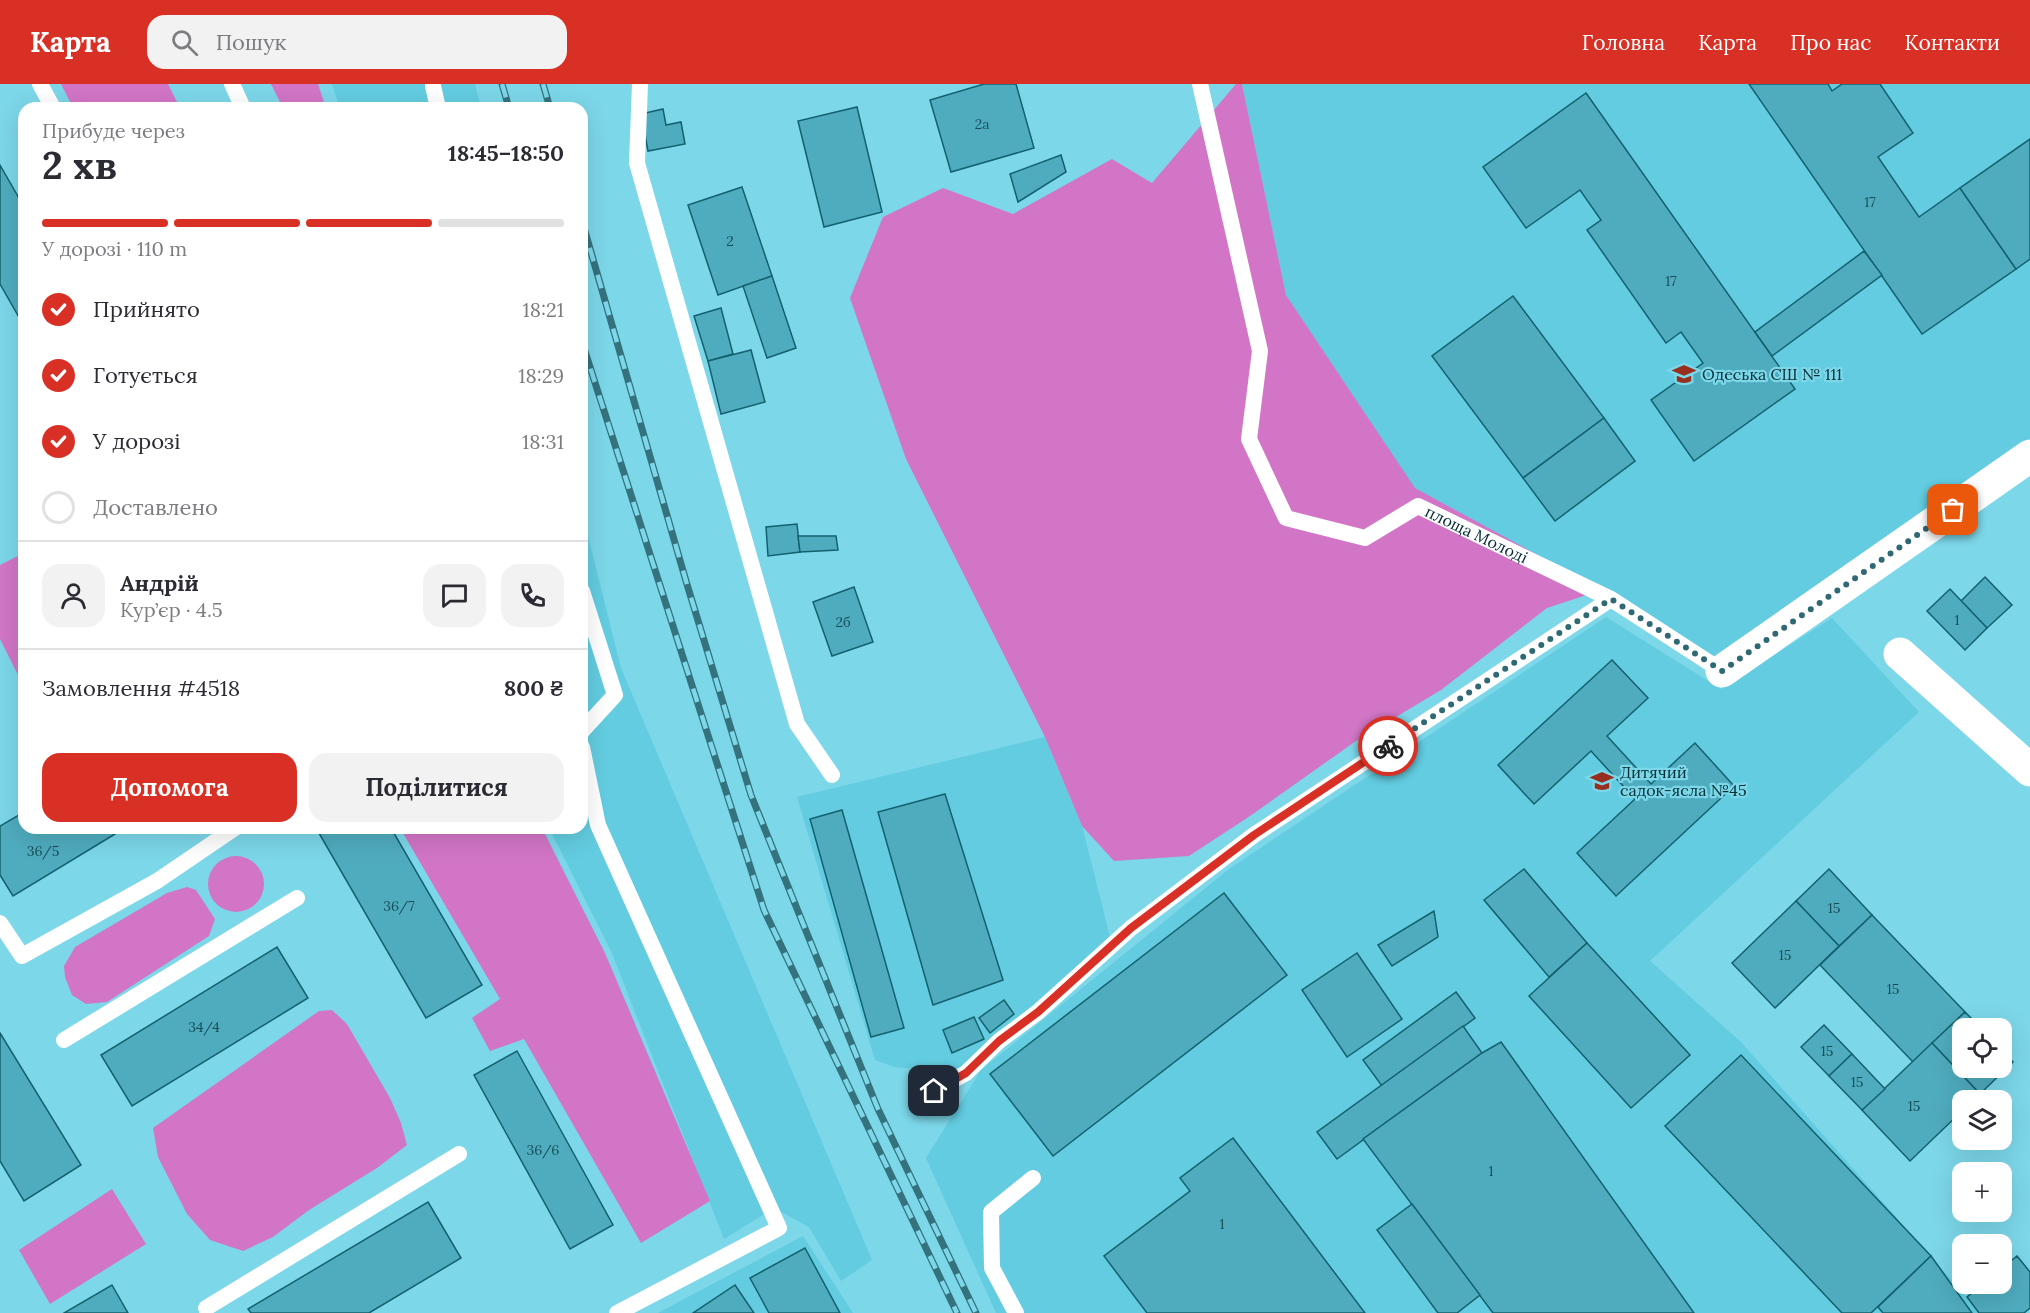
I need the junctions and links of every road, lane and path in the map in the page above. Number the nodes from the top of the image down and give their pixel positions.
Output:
1 (40, 84) edge
2 (232, 84) edge
3 (640, 84) edge
4 (1200, 84) edge
5 (433, 86) dead end
6 (50, 102) edge
7 (240, 102) edge
8 (437, 102) edge
9 (2030, 456) edge
10 (1611, 599) junction
11 (588, 610) edge
12 (1900, 654) dead end
13 (1722, 671) joint
14 (588, 724) edge
15 (2030, 770) edge
16 (832, 774) dead end
17 (588, 776) edge
18 (226, 834) edge
19 (297, 898) dead end
20 (0, 923) edge
21 (64, 1040) dead end
22 (934, 1091) dead end
23 (459, 1154) dead end
24 (1033, 1178) dead end
25 (206, 1308) dead end
26 (617, 1313) edge
27 (1017, 1313) edge

1 - 6 lane
2 - 7 lane
3 - 16 lane
4 - 10 lane, площа Молоді
5 - 8 lane
9 - 13 street, площа Молоді
10 - 13 lane, площа Молоді
10 - 22 lane
11 - 14 lane
12 - 15 street
17 - 26 lane
18 - 20 lane
19 - 21 lane
23 - 25 lane
24 - 27 lane

